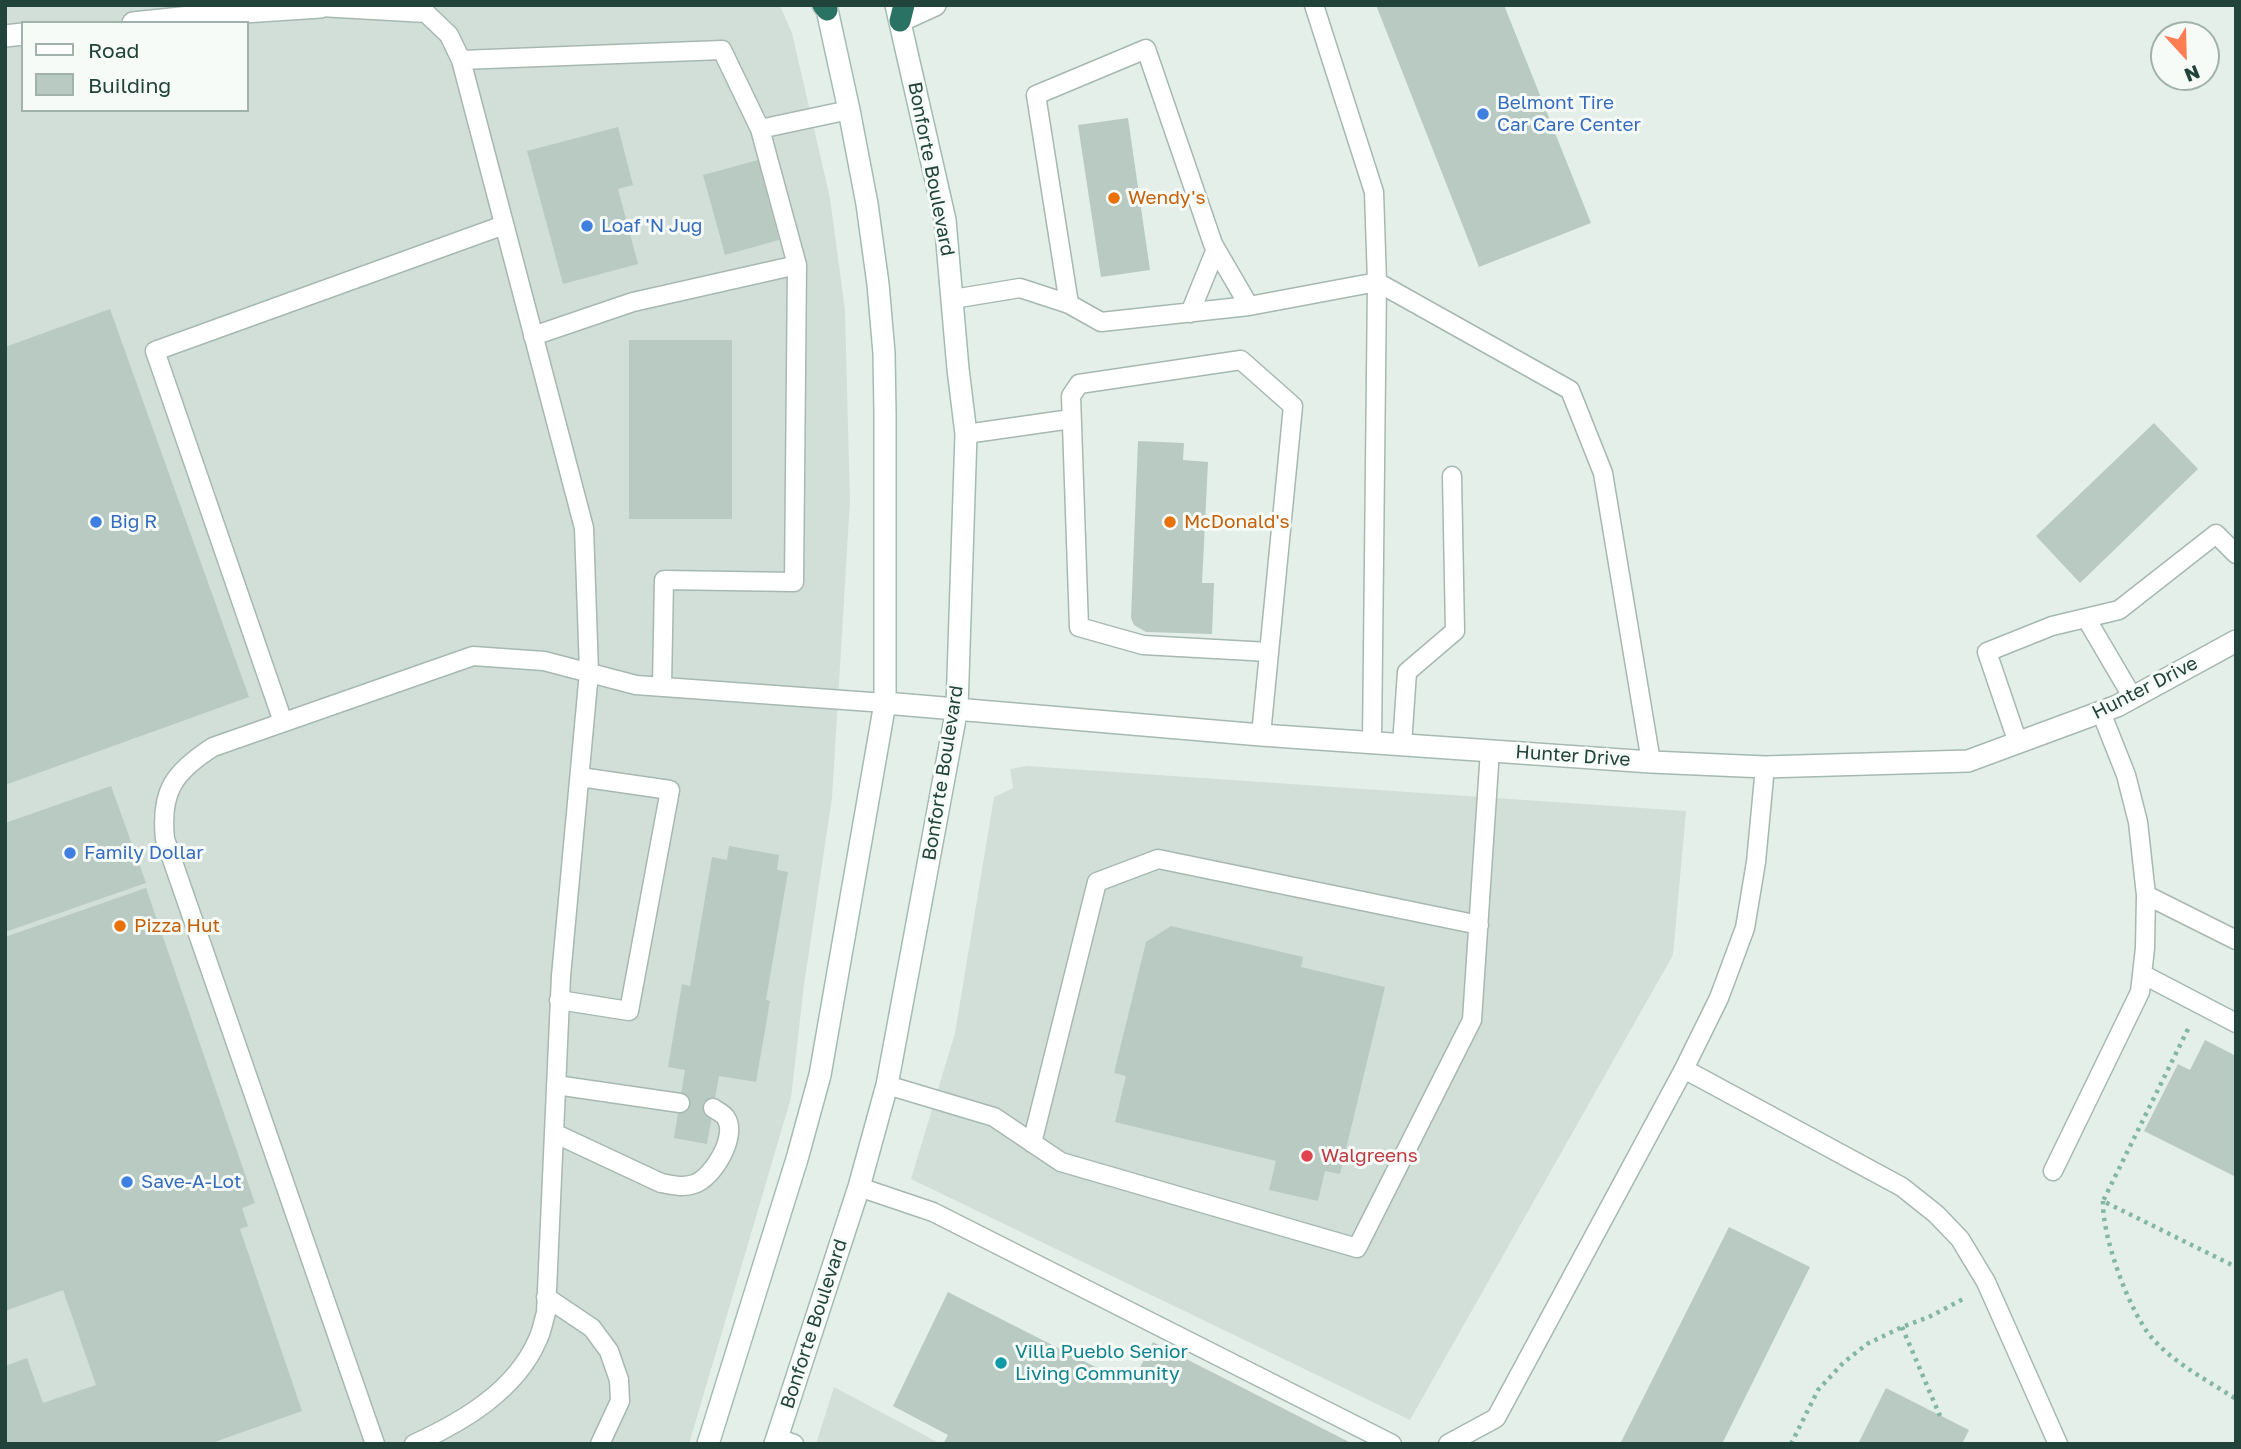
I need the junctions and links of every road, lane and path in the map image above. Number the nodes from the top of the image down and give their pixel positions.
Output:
1 (935, 5) edge
2 (1314, 5) edge
3 (320, 7) edge
4 (826, 7) edge
5 (900, 10) edge
6 (152, 21) edge
7 (461, 60) junction
8 (849, 110) junction
9 (760, 128) junction
10 (504, 225) junction
11 (1216, 248) junction
12 (797, 265) junction
13 (1377, 282) junction
14 (953, 299) junction
15 (1069, 304) junction
16 (1249, 306) junction
17 (1190, 313) junction
18 (533, 336) junction
19 (1071, 419) junction
20 (966, 434) junction
21 (1452, 476) dead end
22 (2236, 554) edge
23 (2086, 618) junction
24 (2236, 641) edge
25 (1269, 652) junction
26 (589, 672) junction
27 (662, 686) junction
28 (2133, 698) junction
29 (885, 703) junction
30 (957, 708) junction
31 (2101, 712) junction
32 (283, 722) junction
33 (1261, 736) junction
34 (1372, 743) junction
35 (2018, 743) junction
36 (1402, 745) junction
37 (1490, 750) junction
38 (1651, 762) junction
39 (1765, 767) junction
40 (580, 777) junction
41 (2146, 895) junction
42 (1479, 925) junction
43 (2236, 940) edge
44 (2142, 974) junction
45 (559, 1000) junction
46 (2191, 1023) dead end
47 (2236, 1023) edge
48 (1685, 1069) junction
49 (556, 1085) junction
50 (887, 1085) junction
51 (680, 1103) dead end
52 (713, 1108) dead end
53 (554, 1133) junction
54 (1032, 1143) junction
55 (2053, 1171) dead end
56 (859, 1187) junction
57 (2103, 1201) junction
58 (2236, 1267) edge
59 (1988, 1286) junction
60 (546, 1297) junction
61 (1902, 1327) junction
62 (2236, 1399) edge
63 (1940, 1416) dead end
64 (446, 1437) edge
65 (782, 1442) edge
66 (375, 1444) edge
67 (414, 1444) edge
68 (600, 1444) edge
69 (708, 1444) edge
70 (1392, 1444) edge
71 (1448, 1444) edge
72 (1791, 1444) edge
73 (2058, 1444) edge

1 - 5 main road
2 - 13 lane
3 - 6 main road
3 - 7 lane
4 - 8 main road
5 - 14 main road, Bonforte Boulevard
7 - 9 lane
7 - 10 lane
8 - 9 lane
8 - 29 main road
9 - 12 lane
10 - 18 lane
10 - 32 lane
11 - 15 lane
11 - 16 lane
11 - 17 lane
12 - 18 lane
12 - 27 lane
13 - 16 lane
13 - 34 lane
13 - 38 lane
14 - 15 lane
14 - 20 main road, Bonforte Boulevard
15 - 17 lane
16 - 17 lane
18 - 26 lane
19 - 20 lane
19 - 25 lane
19 - 25 lane
20 - 30 main road, Bonforte Boulevard
21 - 36 lane
22 - 23 lane
23 - 28 lane
23 - 35 lane
24 - 28 main road, Hunter Drive
25 - 33 lane
26 - 27 lane
26 - 32 lane
26 - 40 lane
27 - 29 lane
28 - 31 main road, Hunter Drive
29 - 30 main road, Hunter Drive
29 - 69 main road
30 - 33 main road, Hunter Drive
30 - 50 main road, Bonforte Boulevard
31 - 35 main road, Hunter Drive
31 - 41 lane
32 - 66 lane
33 - 34 main road, Hunter Drive
34 - 36 main road, Hunter Drive
35 - 39 main road, Hunter Drive
36 - 37 main road, Hunter Drive
37 - 38 main road, Hunter Drive
37 - 42 lane
38 - 39 main road, Hunter Drive
39 - 48 lane
40 - 45 lane
40 - 45 lane
41 - 43 lane
41 - 44 lane
42 - 54 lane
42 - 54 lane
44 - 47 lane
44 - 55 lane
45 - 49 lane
46 - 57 path
48 - 59 lane
48 - 71 lane
49 - 51 lane
49 - 53 lane
50 - 54 lane
50 - 56 main road, Bonforte Boulevard
52 - 53 lane
53 - 60 lane
56 - 65 main road, Bonforte Boulevard
56 - 70 lane
57 - 58 path
57 - 62 path
59 - 61 path
59 - 73 lane
60 - 64 lane
60 - 68 lane
61 - 63 path
61 - 72 path
64 - 67 lane

